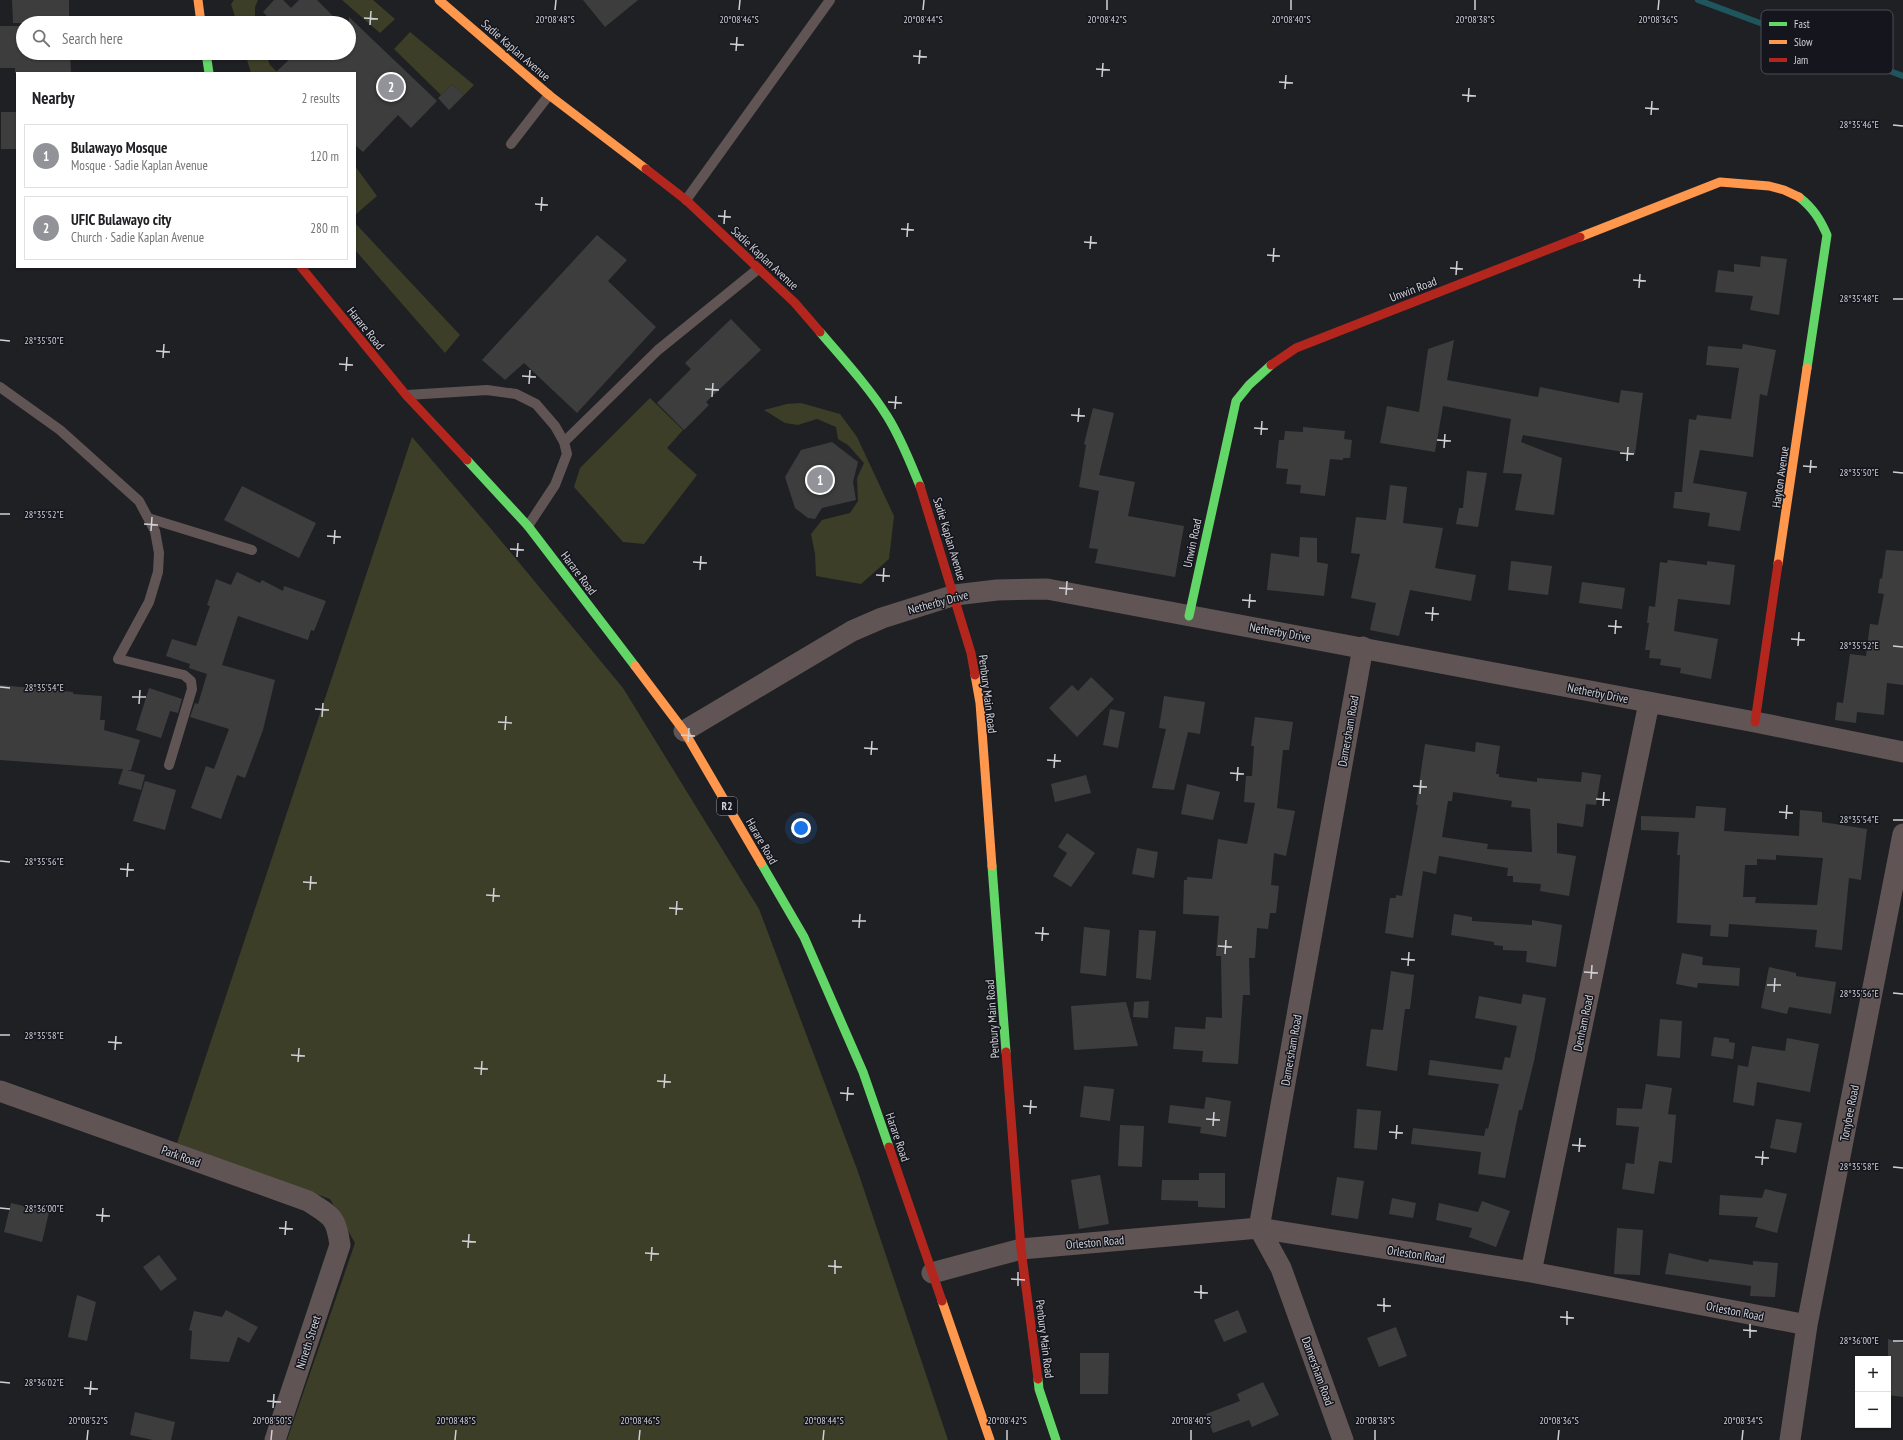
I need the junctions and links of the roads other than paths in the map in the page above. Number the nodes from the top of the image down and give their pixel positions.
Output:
1 (198, 0) edge
2 (439, 0) edge
3 (830, 0) edge
4 (200, 16) edge
5 (207, 60) edge
6 (209, 72) edge
7 (549, 95) junction
8 (511, 144) dead end
9 (686, 200) junction
10 (1826, 235) joint
11 (302, 268) edge
12 (758, 269) junction
13 (0, 387) edge
14 (406, 395) junction
15 (564, 442) junction
16 (148, 518) junction
17 (528, 526) junction
18 (252, 550) dead end
19 (955, 595) junction
20 (1189, 616) junction
21 (1363, 647) junction
22 (1649, 703) junction
23 (1755, 722) junction
24 (684, 731) junction
25 (1903, 752) edge
26 (168, 765) dead end
27 (1903, 834) edge
28 (0, 1091) edge
29 (1259, 1228) junction
30 (340, 1245) joint
31 (1021, 1249) junction
32 (932, 1272) junction
33 (1531, 1272) junction
34 (1807, 1325) junction
35 (275, 1440) edge
36 (990, 1440) edge
37 (1056, 1440) edge
38 (1343, 1440) edge
39 (1790, 1440) edge

1 - 4 main road
2 - 7 main road, Sadie Kaplan Avenue
3 - 9 lane
5 - 6 main road
7 - 8 lane
7 - 9 main road, Sadie Kaplan Avenue
9 - 12 main road, Sadie Kaplan Avenue
10 - 20 main road, Unwin Road
10 - 23 main road, Hayton Avenue
11 - 14 main road, Harare Road / R2
12 - 15 lane
12 - 19 main road, Sadie Kaplan Avenue
13 - 16 lane
14 - 15 lane
14 - 17 main road, Harare Road / R2
15 - 17 lane
16 - 18 lane
16 - 26 lane
17 - 24 main road, Harare Road / R2
19 - 20 street, Netherby Drive
19 - 24 street, Netherby Drive
19 - 31 main road, Penbury Main Road
20 - 21 street, Netherby Drive
21 - 22 street, Netherby Drive
21 - 29 street, Damersham Road
22 - 23 street, Netherby Drive
22 - 33 street, Denham Road
23 - 25 street, Netherby Drive
24 - 32 main road, Harare Road / R2
27 - 34 street, Tonybee Road
28 - 30 street, Park Road
29 - 31 street, Orleston Road
29 - 33 street, Orleston Road
29 - 38 street, Damersham Road
30 - 35 street, Nineth Street
31 - 32 street, Orleston Road
31 - 37 main road, Penbury Main Road
32 - 36 main road, Harare Road / R2
33 - 34 street, Orleston Road
34 - 39 street, Tonybee Road

